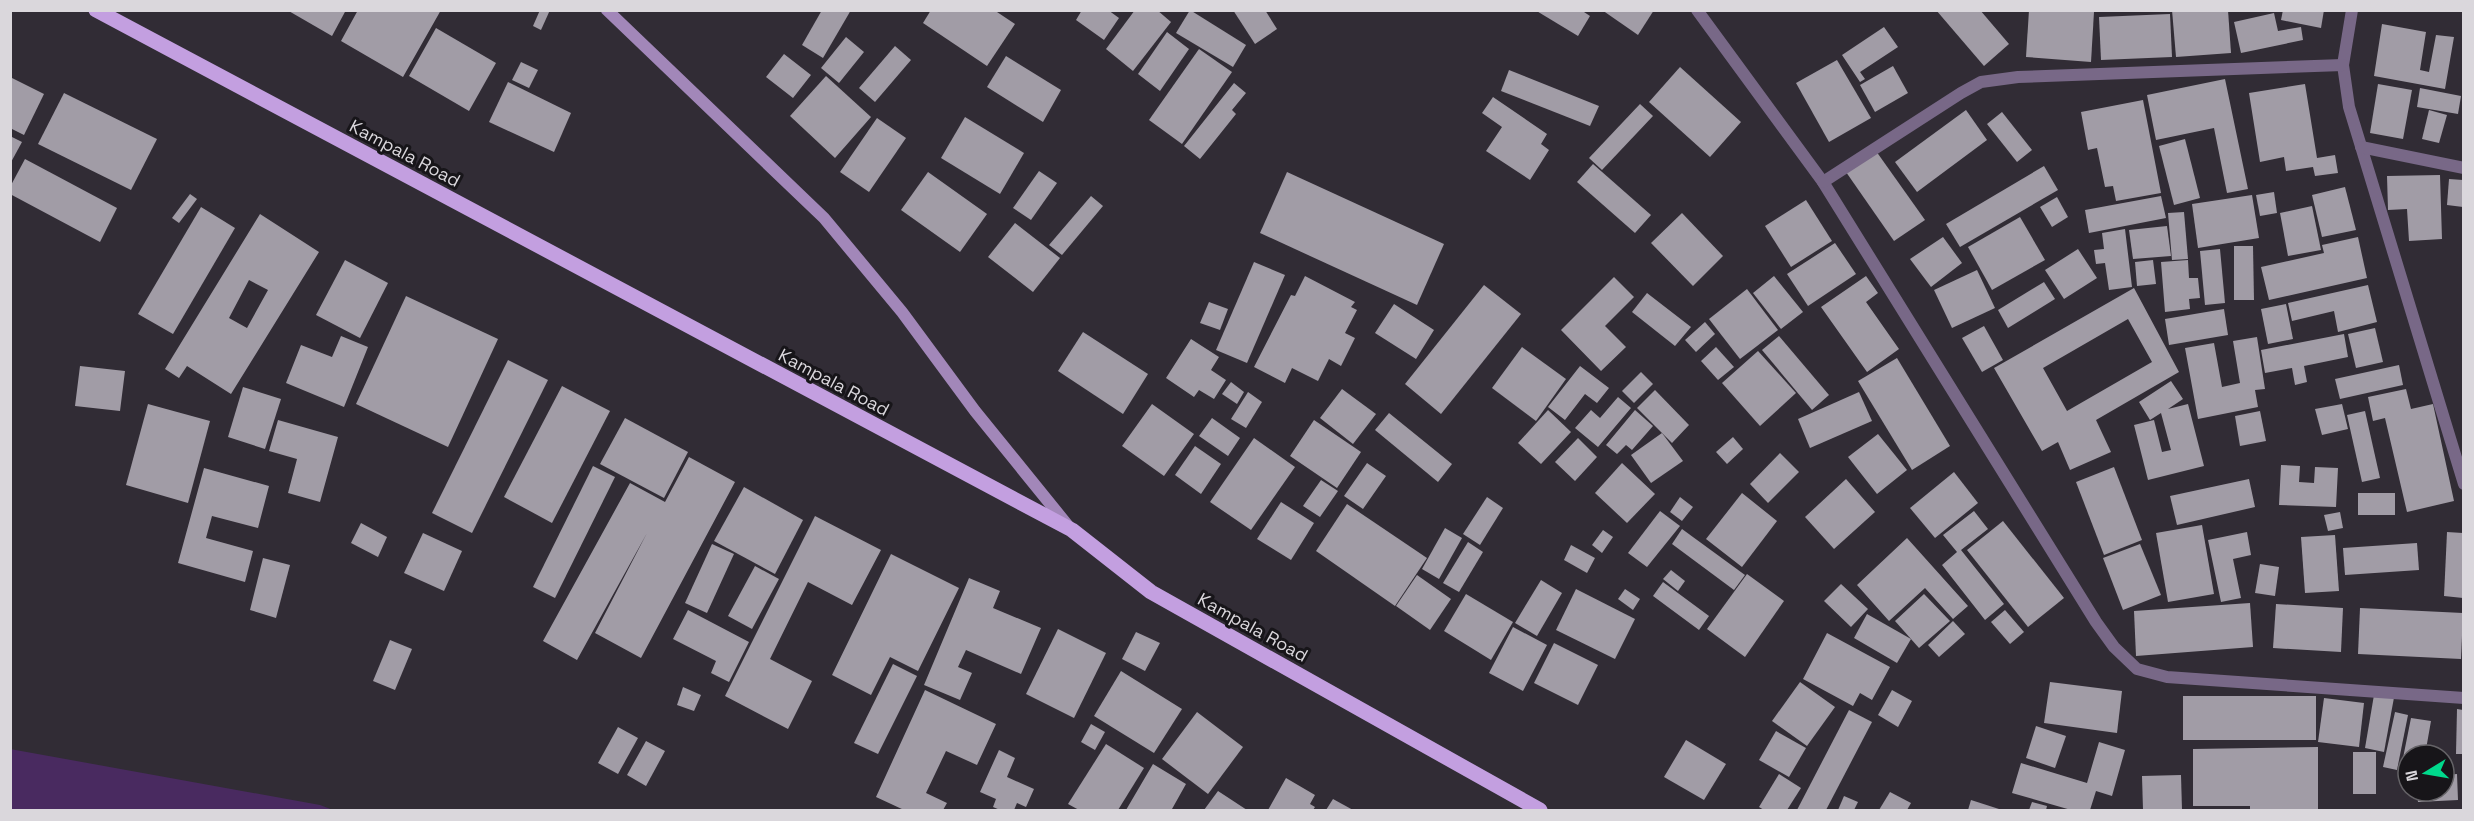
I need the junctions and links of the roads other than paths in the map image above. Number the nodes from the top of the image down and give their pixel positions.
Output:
1 (96, 10) edge
2 (607, 10) edge
3 (1697, 10) edge
4 (2352, 10) edge
5 (2343, 65) junction
6 (2361, 147) junction
7 (2463, 168) edge
8 (1823, 182) junction
9 (2463, 484) edge
10 (1072, 531) junction
11 (2463, 698) edge
12 (1540, 810) edge

1 - 10 main road, Kampala Road
2 - 10 main road
3 - 8 street
4 - 5 street
5 - 6 street
5 - 8 street
6 - 7 street
6 - 9 street
8 - 11 street
10 - 12 main road, Kampala Road

